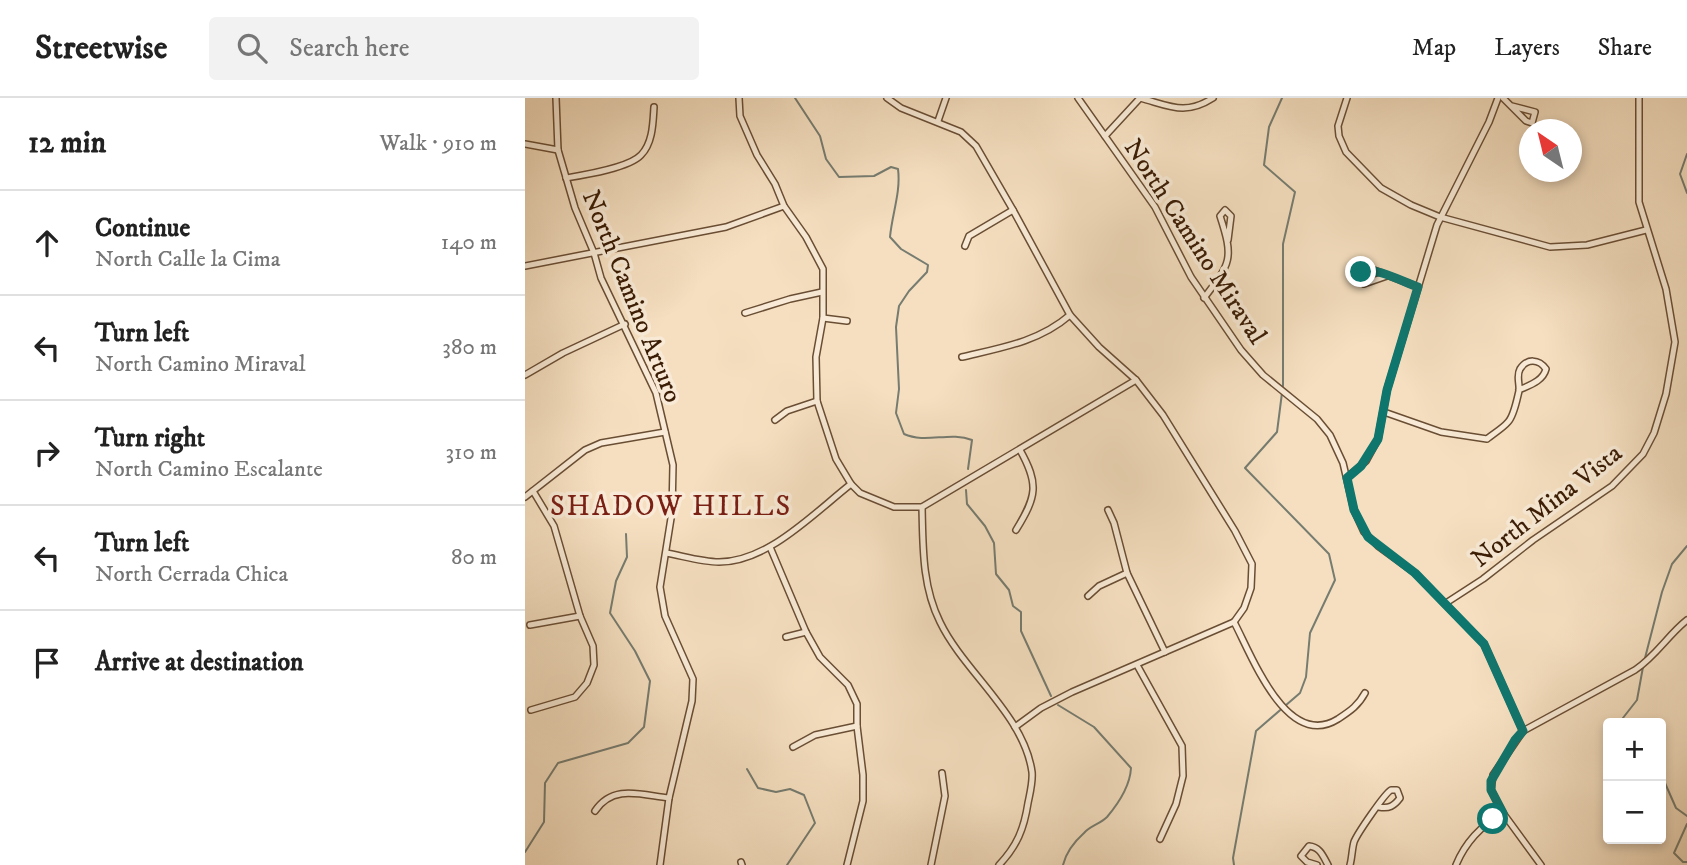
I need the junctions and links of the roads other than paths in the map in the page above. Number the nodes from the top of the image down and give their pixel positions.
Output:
1 (557, 98) edge
2 (739, 98) edge
3 (887, 98) edge
4 (946, 98) edge
5 (1078, 98) edge
6 (1213, 98) edge
7 (1347, 98) edge
8 (1500, 98) edge
9 (1639, 98) edge
10 (1512, 106) dead end
11 (654, 107) dead end
12 (938, 121) junction
13 (1105, 136) junction
14 (525, 145) edge
15 (558, 150) junction
16 (566, 178) junction
17 (784, 206) junction
18 (1013, 210) junction
19 (1440, 217) junction
20 (1646, 230) junction
21 (1228, 240) junction
22 (965, 246) dead end
23 (594, 253) junction
24 (525, 266) edge
25 (1387, 276) dead end
26 (1418, 287) junction
27 (822, 292) junction
28 (1204, 298) junction
29 (745, 313) dead end
30 (1070, 315) junction
31 (823, 318) junction
32 (847, 321) dead end
33 (625, 324) junction
34 (962, 357) dead end
35 (525, 375) edge
36 (1136, 380) junction
37 (1519, 390) junction
38 (817, 401) junction
39 (1384, 412) junction
40 (775, 420) dead end
41 (665, 432) junction
42 (1020, 450) junction
43 (1347, 478) junction
44 (851, 484) junction
45 (533, 491) junction
46 (525, 497) edge
47 (922, 507) junction
48 (1108, 510) dead end
49 (1016, 530) dead end
50 (770, 547) junction
51 (666, 554) junction
52 (1127, 573) junction
53 (1088, 596) dead end
54 (1446, 603) junction
55 (580, 616) junction
56 (1687, 620) edge
57 (1234, 622) junction
58 (530, 625) dead end
59 (806, 632) junction
60 (786, 637) dead end
61 (1165, 652) junction
62 (1137, 665) junction
63 (1365, 693) dead end
64 (531, 710) dead end
65 (857, 726) junction
66 (1015, 727) junction
67 (1523, 731) junction
68 (793, 747) dead end
69 (942, 773) dead end
70 (669, 798) junction
71 (1379, 807) dead end
72 (595, 811) dead end
73 (1503, 813) junction
74 (1160, 839) dead end
75 (660, 865) edge
76 (847, 865) edge
77 (932, 865) edge
78 (999, 865) edge
79 (1317, 865) edge
80 (1328, 865) edge
81 (1350, 865) edge
82 (1456, 865) edge
83 (1541, 865) edge

1 - 15 street, North Camino Arturo
2 - 17 street
3 - 12 street
4 - 12 street
5 - 13 street, North Camino Miraval
6 - 13 street
7 - 19 street
8 - 10 street
8 - 19 street
9 - 20 street, North Mina Vista
11 - 16 street
12 - 18 street
13 - 28 street, North Camino Miraval
14 - 15 street
15 - 16 street, North Camino Arturo
16 - 23 street, North Camino Arturo
17 - 23 street
17 - 27 street
18 - 22 street
18 - 30 street
19 - 20 street
19 - 26 street
20 - 54 street, North Mina Vista
21 - 21 street
21 - 28 street
23 - 24 street
23 - 33 street, North Camino Arturo
25 - 26 street
26 - 39 street
27 - 29 street
27 - 31 street
28 - 43 street, North Camino Miraval
30 - 34 street
30 - 36 street
31 - 32 street
31 - 38 street
33 - 35 street
33 - 41 street, North Camino Arturo
36 - 42 street
36 - 57 street
37 - 37 street
37 - 39 street
38 - 40 street
38 - 44 street
39 - 43 street
41 - 45 street
41 - 51 street, North Camino Arturo
42 - 47 street
42 - 49 street
43 - 54 street, North Camino Miraval
44 - 47 street
44 - 50 street
45 - 46 street
45 - 55 street
47 - 66 street
48 - 52 street
50 - 51 street
50 - 59 street
51 - 70 street, North Camino Arturo
52 - 53 street
52 - 61 street
54 - 67 street, North Camino Miraval
55 - 58 street
55 - 64 street
56 - 67 street
57 - 61 street
57 - 63 street
59 - 60 street
59 - 65 street
61 - 62 street
62 - 66 street
62 - 74 street
65 - 68 street
65 - 76 street
66 - 78 street
67 - 73 street
69 - 77 street
70 - 72 street
70 - 75 street, North Camino Arturo
71 - 81 street
73 - 82 street
73 - 83 street
79 - 80 street

